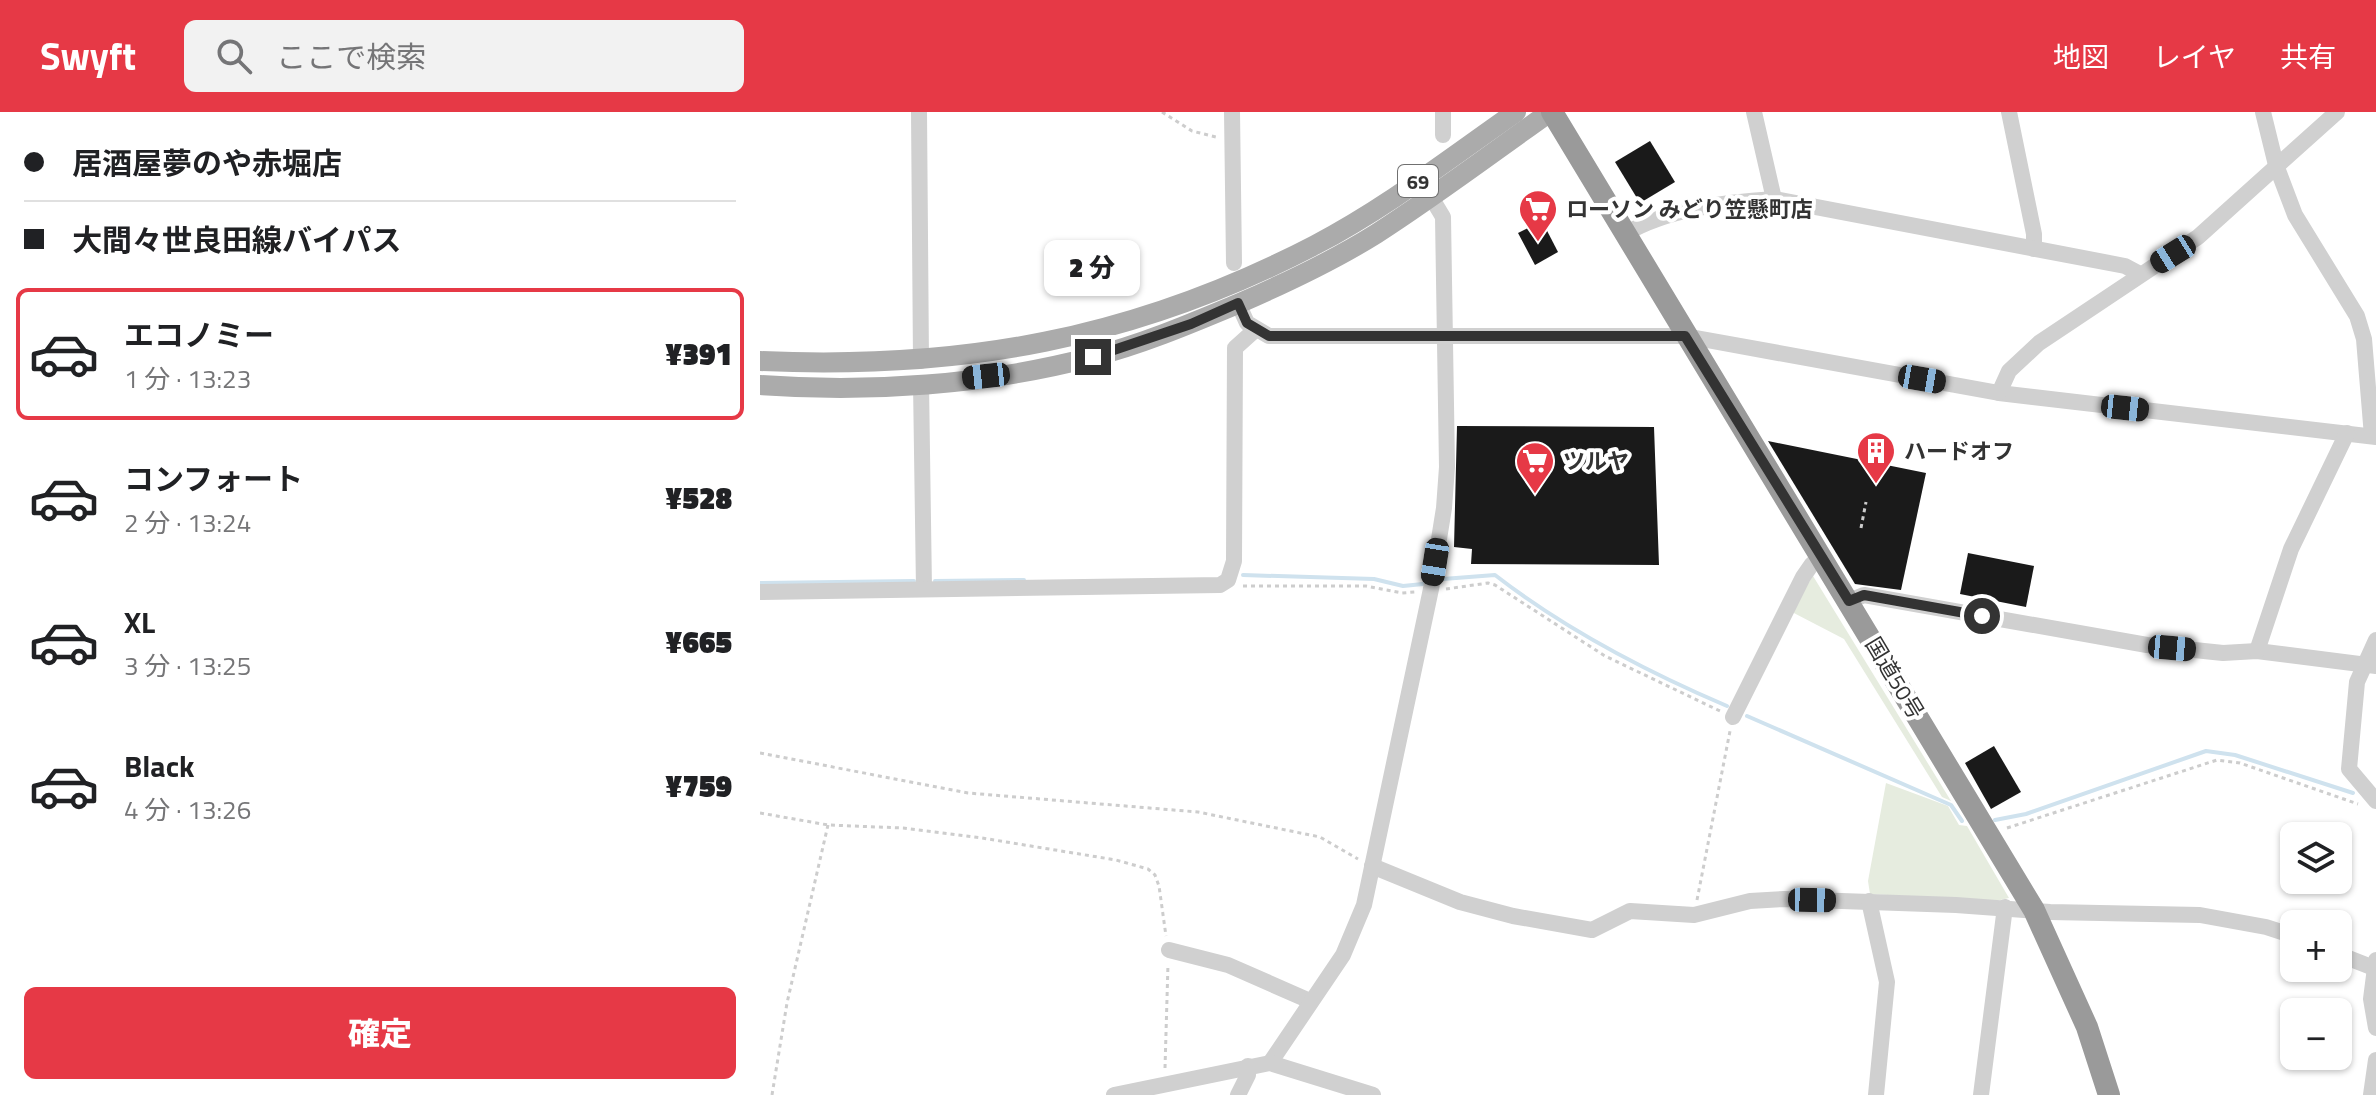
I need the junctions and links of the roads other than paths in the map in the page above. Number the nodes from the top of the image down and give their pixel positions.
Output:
1 (919, 112) edge
2 (1232, 112) edge
3 (1443, 112) edge
4 (1516, 112) edge
5 (1551, 112) edge
6 (1754, 112) edge
7 (2009, 112) edge
8 (2263, 112) edge
9 (2337, 112) edge
10 (1443, 135) dead end
11 (2276, 165) junction
12 (1431, 197) junction
13 (1774, 199) junction
14 (1625, 234) junction
15 (2034, 249) junction
16 (1234, 263) dead end
17 (2140, 274) junction
18 (1238, 303) junction
19 (1255, 330) junction
20 (1685, 336) junction
21 (1445, 338) junction
22 (760, 361) edge
23 (921, 361) junction
24 (921, 383) junction
25 (760, 385) edge
26 (1999, 393) junction
27 (2347, 433) junction
28 (2374, 436) edge
29 (1825, 561) junction
30 (924, 589) junction
31 (760, 592) edge
32 (1849, 601) junction
33 (2376, 640) edge
34 (2257, 651) junction
35 (2370, 666) edge
36 (1733, 717) road end
37 (2375, 800) edge
38 (1372, 866) junction
39 (1869, 901) junction
40 (2005, 907) junction
41 (2034, 910) junction
42 (2280, 932) edge
43 (1169, 950) road end
44 (2352, 958) edge
45 (2375, 964) edge
46 (1310, 1001) junction
47 (2376, 1028) edge
48 (2376, 1060) edge
49 (1270, 1063) junction
50 (1248, 1066) junction
51 (1114, 1095) edge
52 (1238, 1095) edge
53 (1373, 1095) edge
54 (1876, 1095) edge
55 (1981, 1095) edge
56 (2109, 1095) edge
57 (2371, 1095) edge

1 - 23 street
2 - 16 street
3 - 10 street
4 - 23 main road, 69
5 - 12 main road, 69
5 - 14 highway, 国道50号
6 - 13 street
7 - 15 street
8 - 11 street
9 - 11 street
11 - 17 street
11 - 28 street
12 - 18 main road, 69
12 - 21 street
13 - 14 street
13 - 15 street
14 - 20 highway, 国道50号
15 - 17 street
17 - 26 street
18 - 19 street
18 - 24 main road, 69
19 - 21 street
19 - 30 street
20 - 21 street
20 - 26 street
20 - 29 highway, 国道50号
21 - 38 street
22 - 23 main road, 69
24 - 25 main road, 69
24 - 30 street
26 - 27 street
27 - 28 street
27 - 34 street
29 - 32 highway, 国道50号
29 - 36 street
30 - 31 street
32 - 34 street
32 - 41 highway, 国道50号
33 - 35 street
34 - 35 street
35 - 37 street
38 - 39 street
38 - 46 street
39 - 40 street
39 - 54 street
40 - 41 street
40 - 55 street
41 - 42 street
41 - 56 highway, 国道50号
43 - 46 street
44 - 45 street
45 - 47 street
46 - 49 street
48 - 57 street
49 - 50 street
49 - 53 street
50 - 51 street
50 - 52 street

